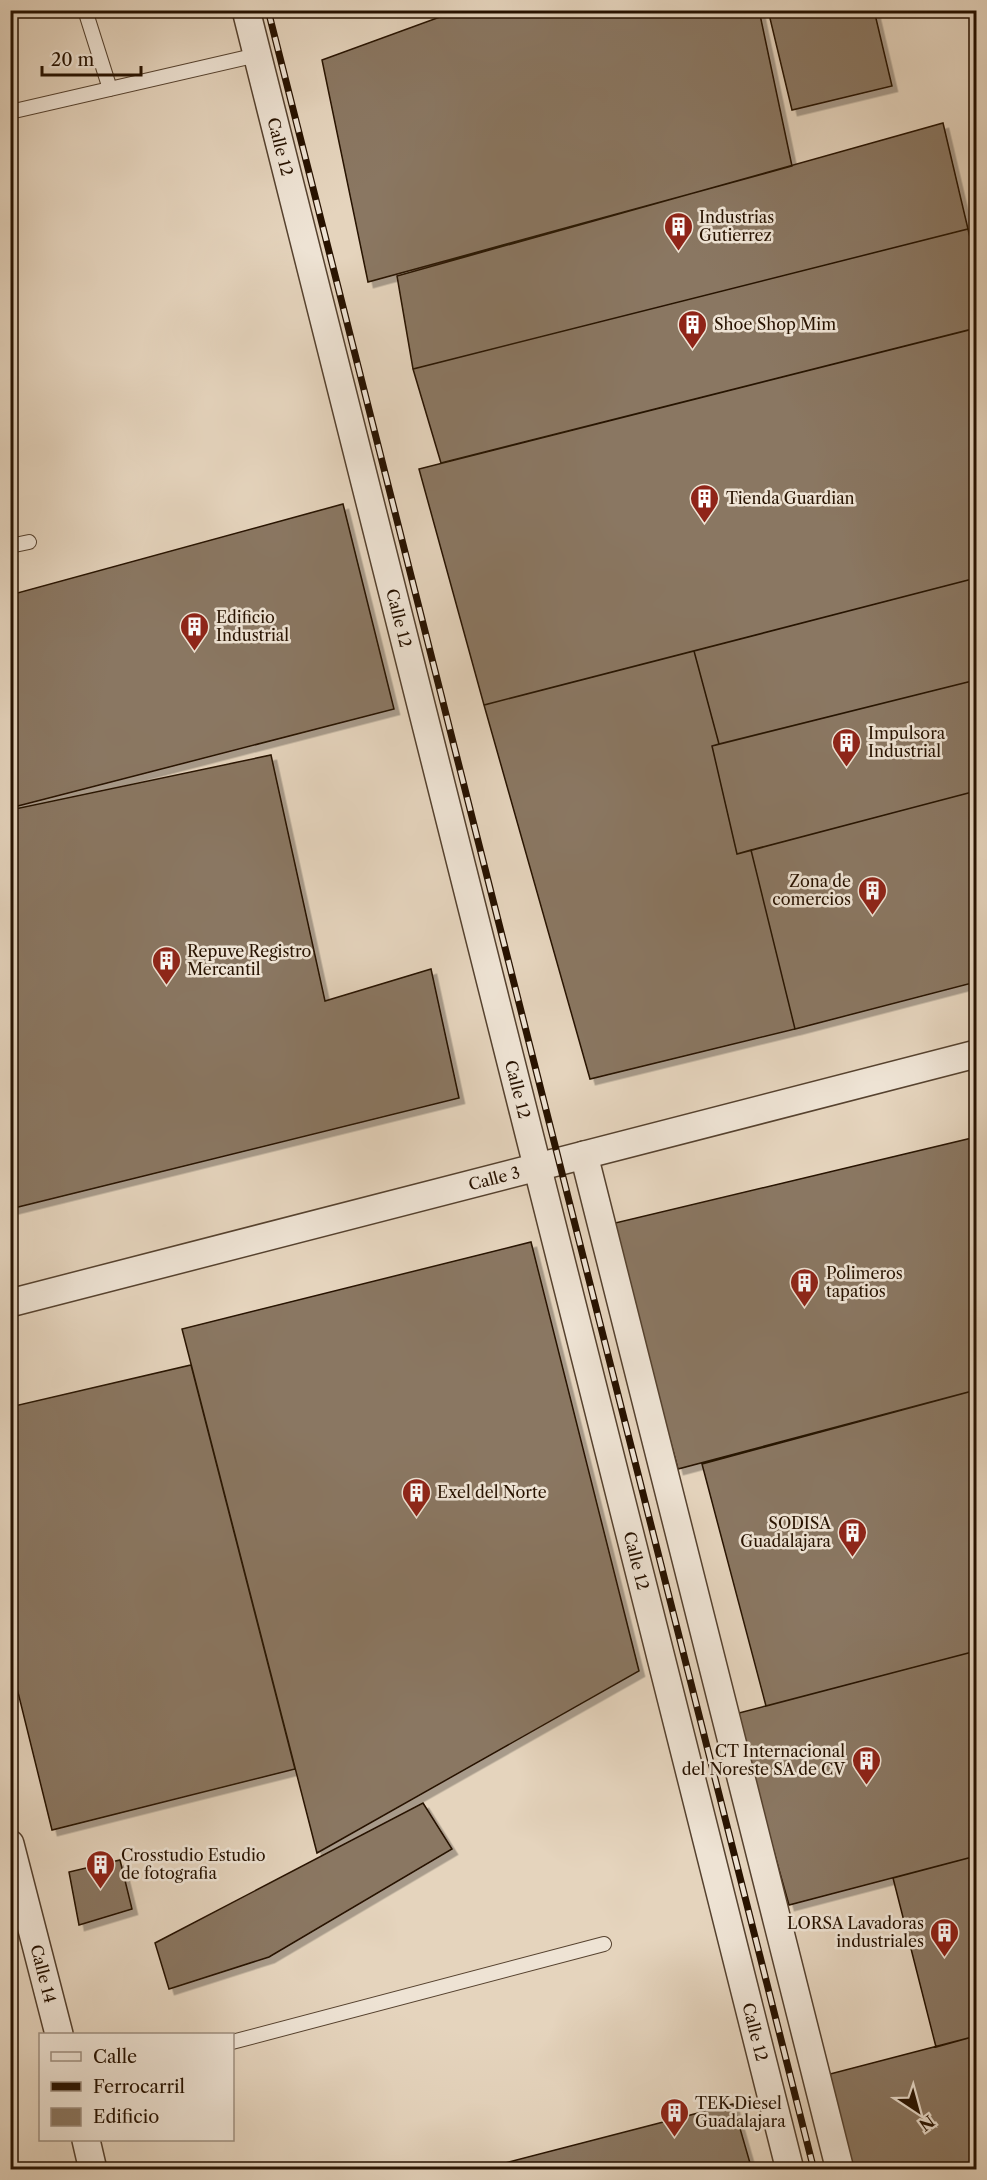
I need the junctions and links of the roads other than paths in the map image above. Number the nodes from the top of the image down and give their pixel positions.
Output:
1 (85, 10) edge
2 (246, 10) edge
3 (257, 55) junction
4 (110, 89) junction
5 (10, 112) edge
6 (29, 542) dead end
7 (10, 546) edge
8 (976, 1054) edge
9 (584, 1155) junction
10 (537, 1168) junction
11 (10, 1303) edge
12 (10, 1844) edge
13 (604, 1944) dead end
14 (59, 2033) edge
15 (234, 2041) edge
16 (86, 2141) edge
17 (93, 2169) edge
18 (790, 2169) edge
19 (840, 2169) edge

1 - 4 lane
2 - 3 street, Calle 12
3 - 4 lane
3 - 10 street, Calle 12
4 - 5 lane
6 - 7 lane
8 - 9 street, Calle 3
9 - 10 street, Calle 3
9 - 19 street
10 - 11 street, Calle 3
10 - 18 street, Calle 12
12 - 14 street, Calle 14
13 - 15 lane
16 - 17 street

